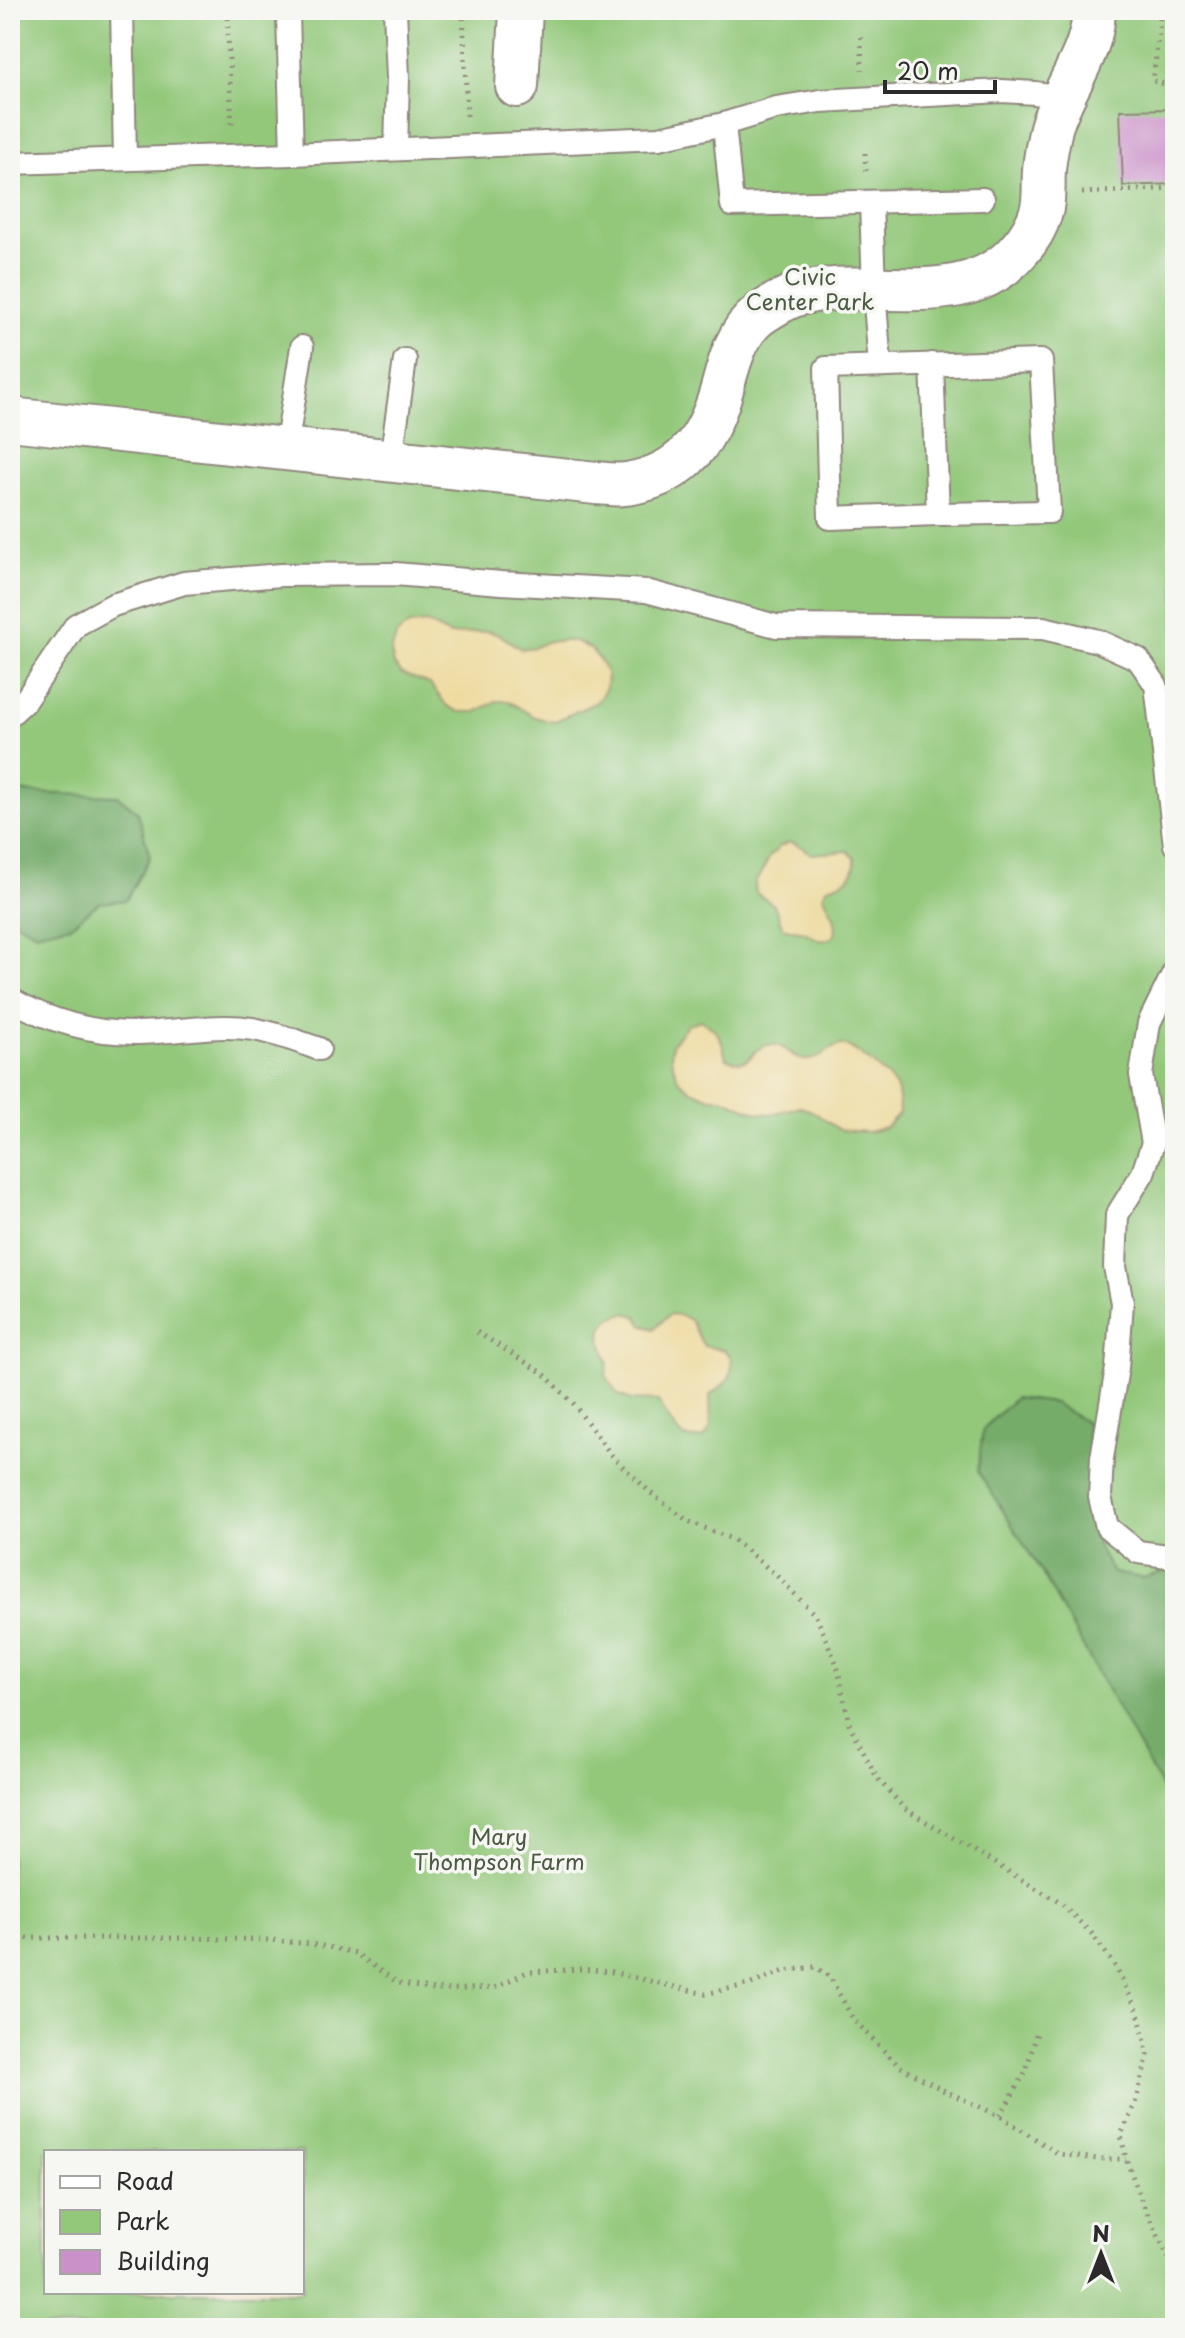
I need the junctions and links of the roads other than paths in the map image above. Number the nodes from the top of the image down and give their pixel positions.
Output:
1 (122, 10) edge
2 (395, 10) edge
3 (521, 10) edge
4 (1094, 10) edge
5 (282, 12) edge
6 (527, 62) dead end
7 (1062, 97) junction
8 (724, 124) junction
9 (396, 149) junction
10 (292, 154) junction
11 (125, 159) junction
12 (10, 163) edge
13 (983, 199) dead end
14 (871, 202) junction
15 (874, 290) junction
16 (302, 347) dead end
17 (405, 360) dead end
18 (932, 364) junction
19 (880, 366) junction
20 (10, 419) edge
21 (286, 449) junction
22 (391, 460) junction
23 (938, 514) junction
24 (10, 715) edge
25 (1175, 845) edge
26 (1175, 970) edge
27 (10, 999) edge
28 (319, 1049) dead end
29 (1175, 1557) edge

1 - 11 lane
2 - 9 lane
3 - 6 street
4 - 7 street
5 - 10 lane
7 - 8 lane
7 - 15 street
8 - 9 lane
8 - 14 lane
9 - 10 lane
10 - 11 lane
11 - 12 lane
13 - 14 lane
14 - 15 lane
15 - 19 lane
15 - 22 street
16 - 21 lane
17 - 22 lane
18 - 19 lane
18 - 23 lane
18 - 23 lane
19 - 23 lane
20 - 21 street
21 - 22 street
24 - 25 lane
26 - 29 lane
27 - 28 lane

